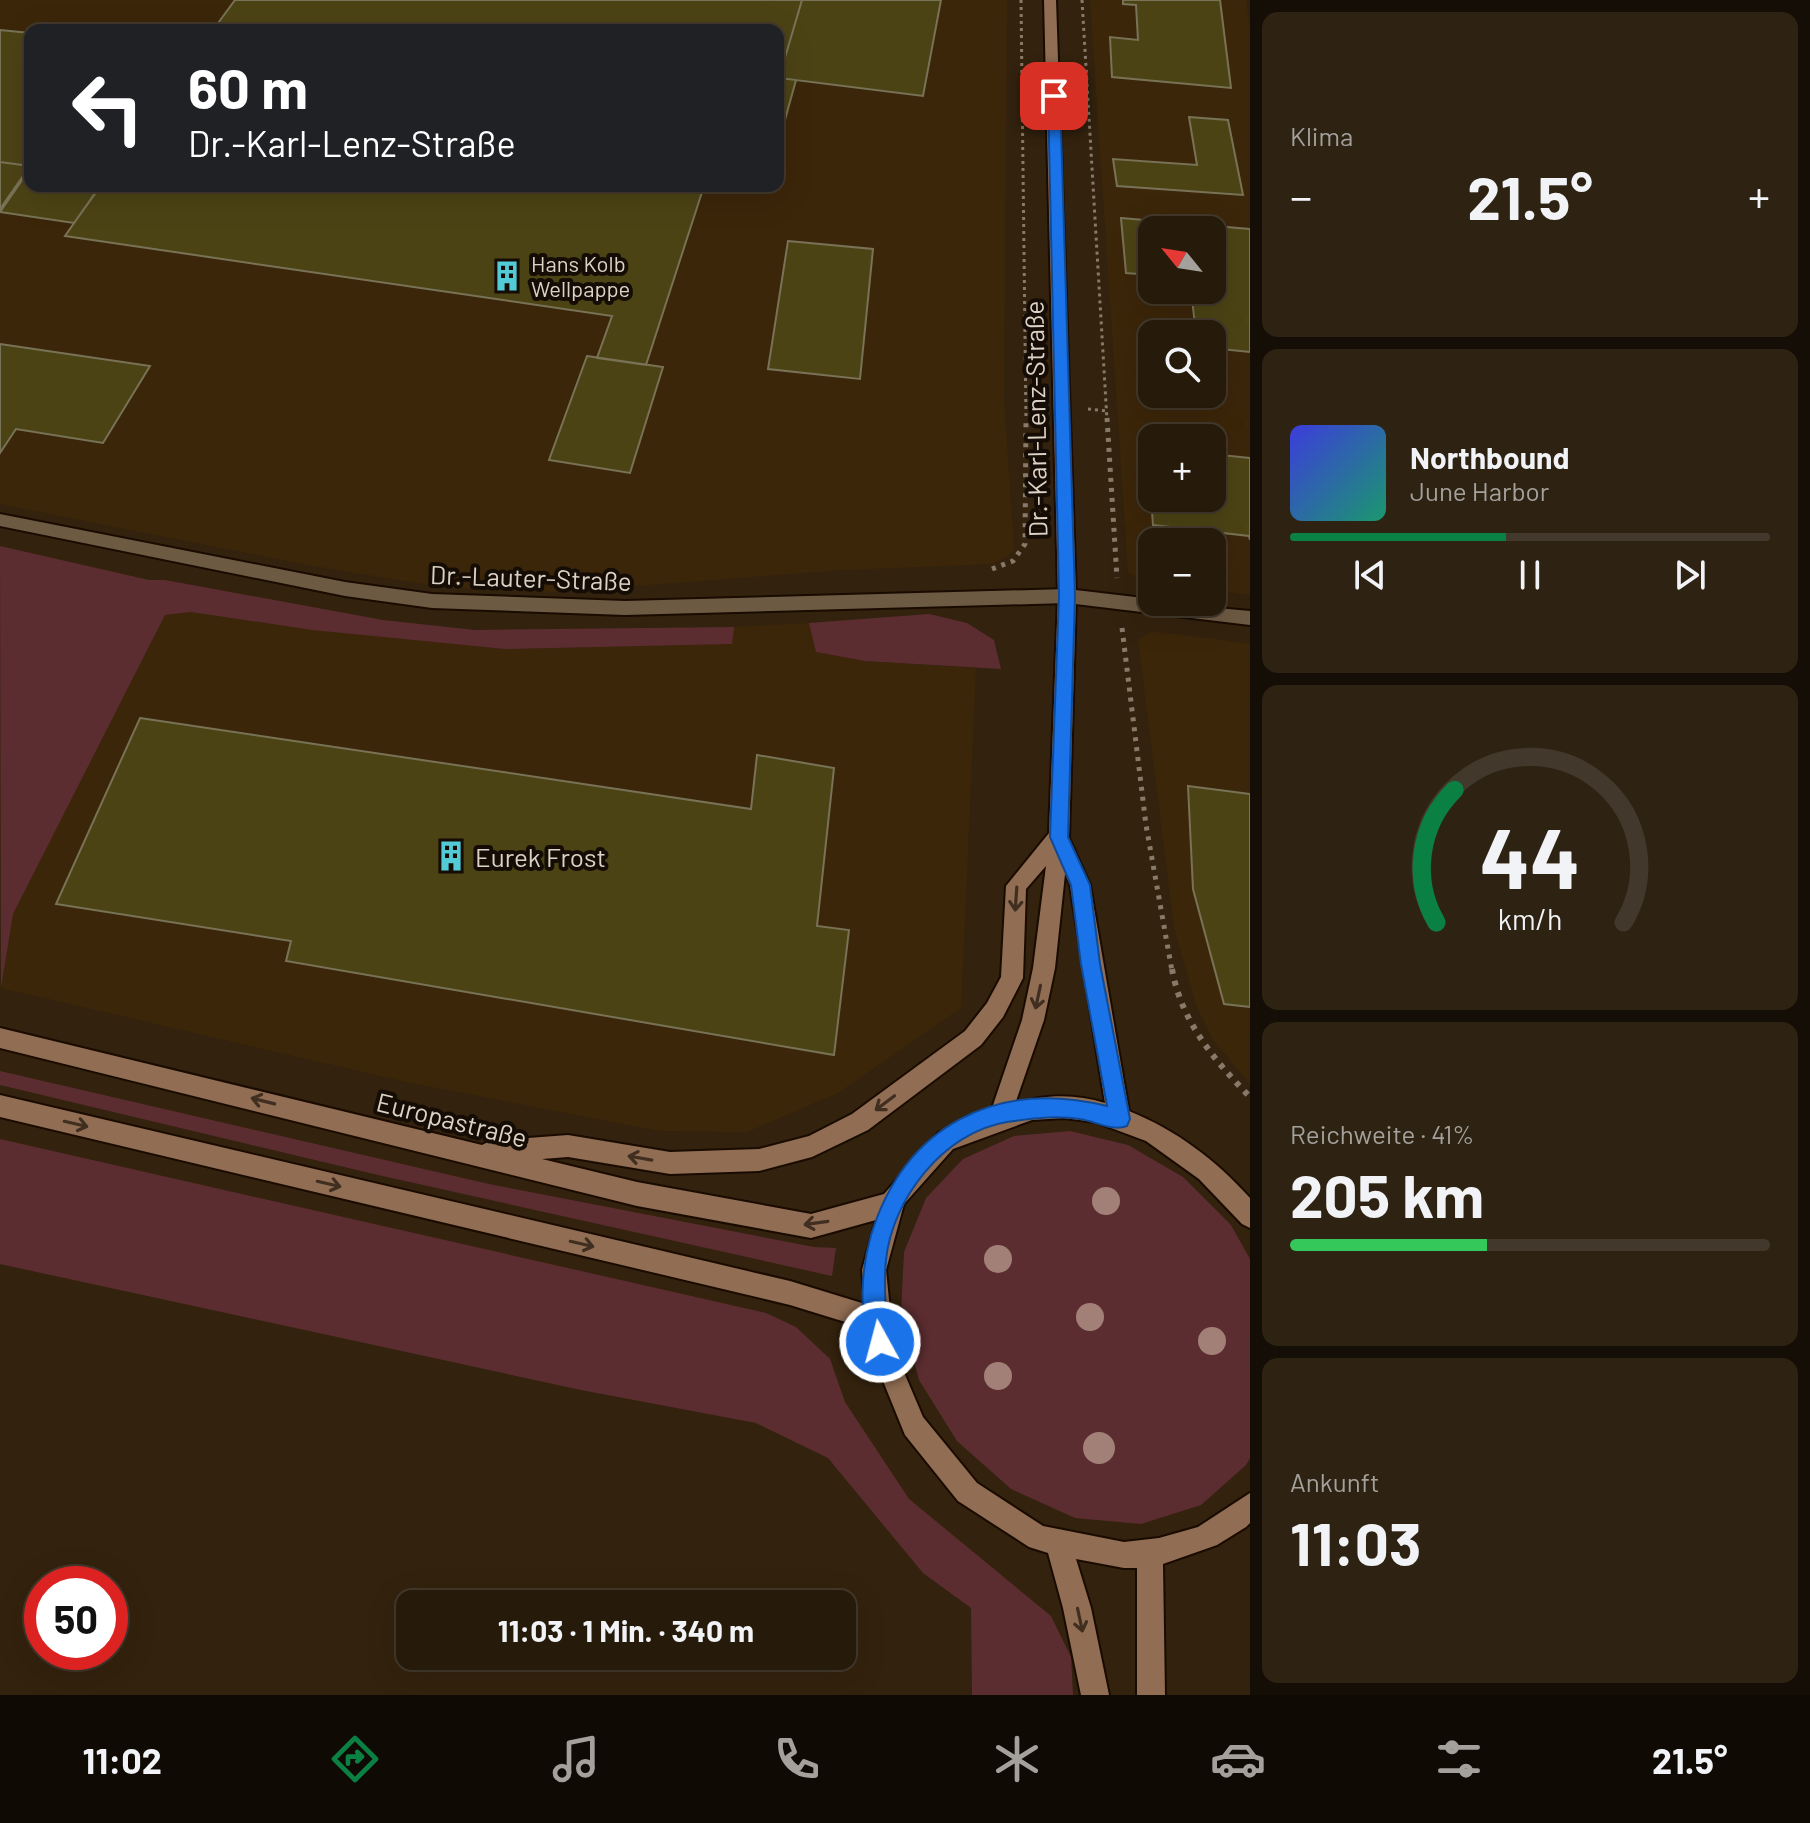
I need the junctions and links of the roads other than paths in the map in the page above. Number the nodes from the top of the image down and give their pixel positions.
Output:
1 (1050, 0) edge
2 (0, 520) edge
3 (1067, 596) junction
4 (1250, 618) edge
5 (1059, 837) junction
6 (0, 1038) edge
7 (0, 1106) edge
8 (1001, 1113) junction
9 (1119, 1119) junction
10 (474, 1154) junction
11 (891, 1204) junction
12 (1250, 1216) edge
13 (875, 1319) junction
14 (1250, 1506) edge
15 (1059, 1545) junction
16 (1150, 1555) junction
17 (1095, 1695) edge
18 (1151, 1695) edge

1 - 3 main road, Dr.-Karl-Lenz-Straße
2 - 3 street, Dr.-Lauter-Straße
3 - 4 street, Dr.-Lauter-Straße
3 - 5 main road, Dr.-Karl-Lenz-Straße
5 -> 8 main road, Dr.-Karl-Lenz-Straße
5 - 9 main road, Dr.-Karl-Lenz-Straße
5 -> 10 main road
10 -> 6 main road, Europastraße
7 -> 13 main road
8 - 9 main road
8 - 11 main road
9 - 12 main road
11 -> 10 main road, Europastraße
11 - 13 main road
13 - 15 main road
14 - 16 main road
15 - 16 main road
15 -> 17 main road
16 - 18 main road

